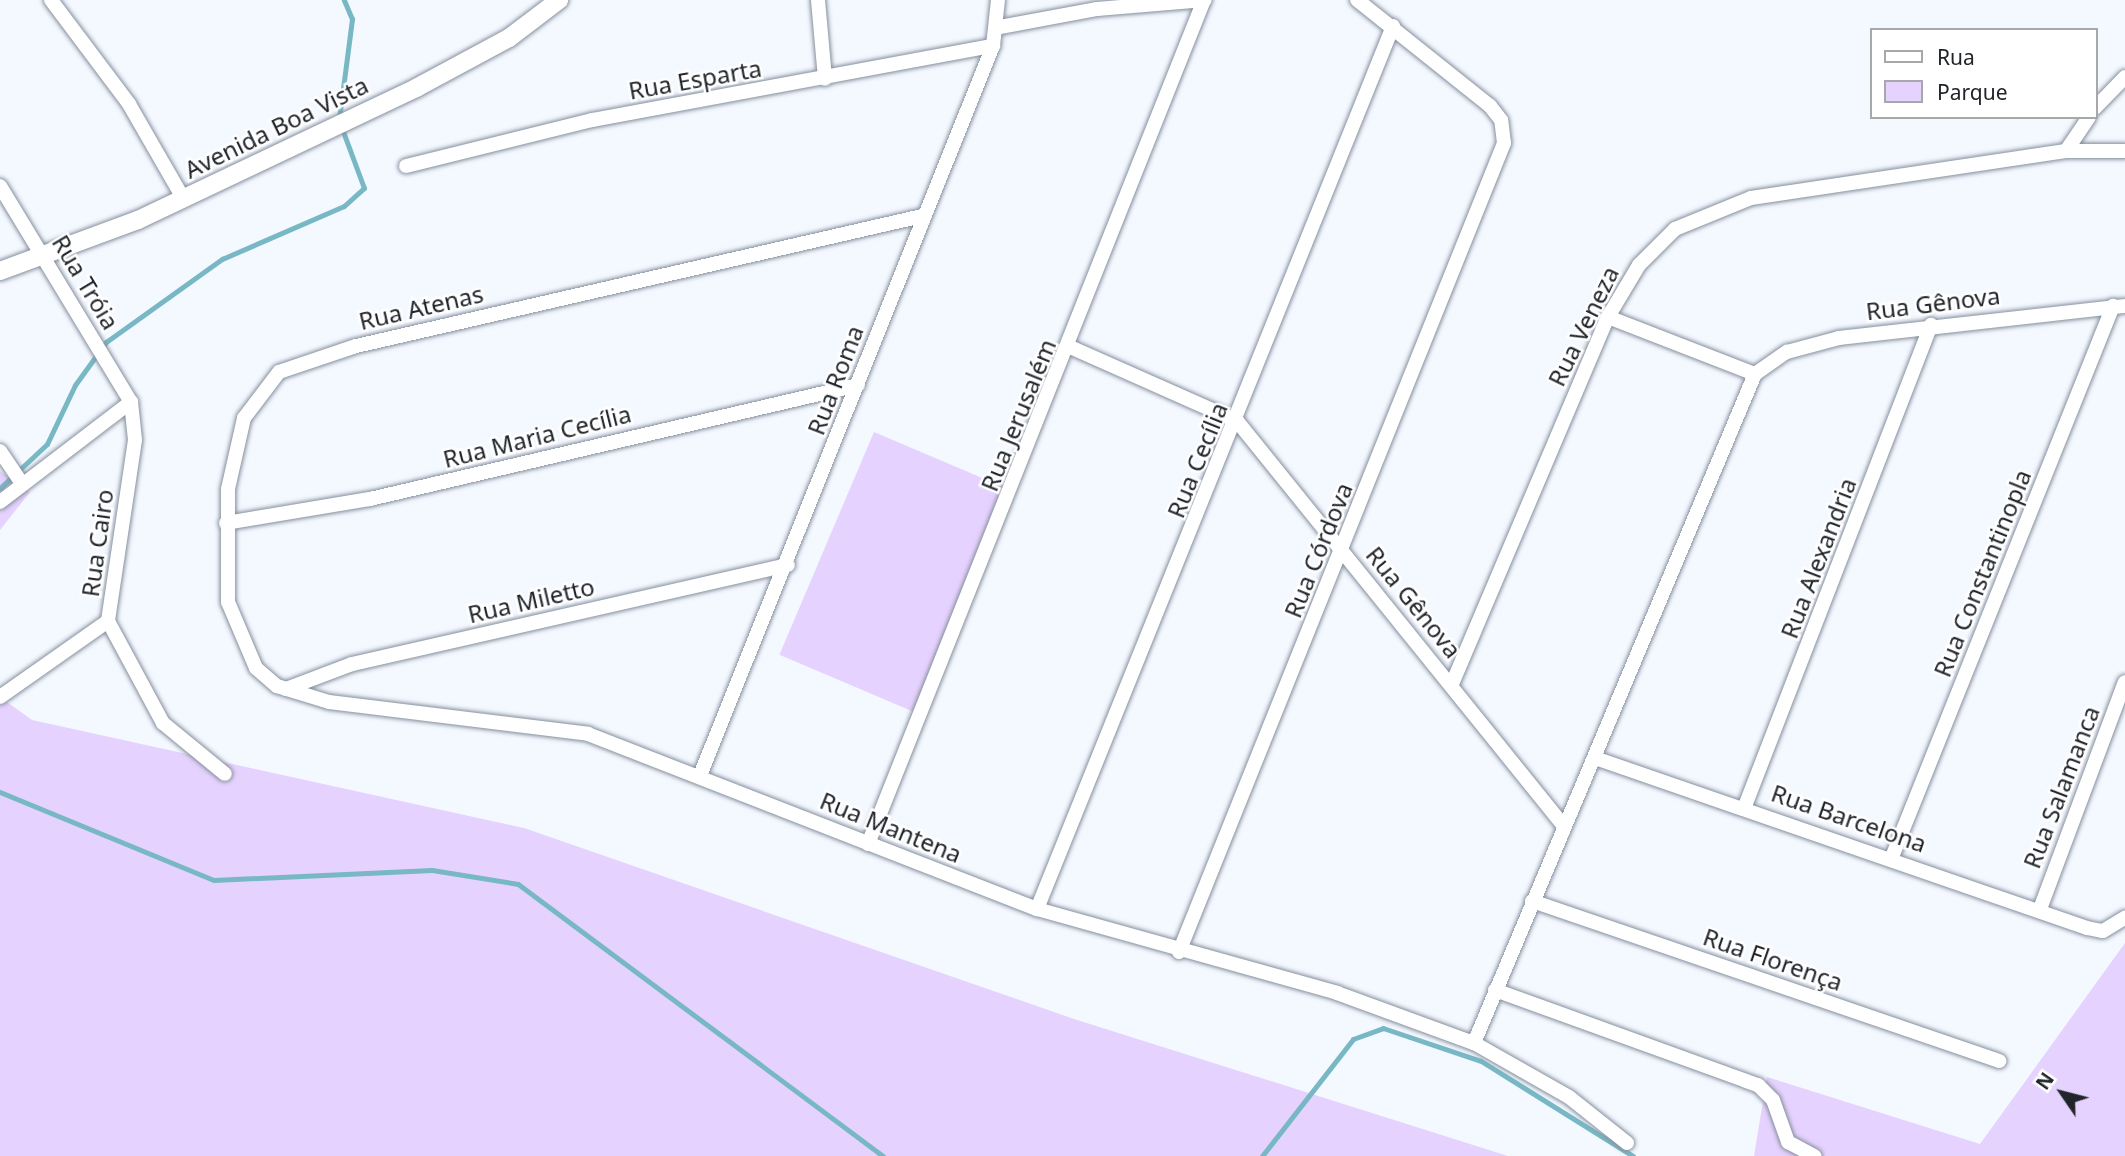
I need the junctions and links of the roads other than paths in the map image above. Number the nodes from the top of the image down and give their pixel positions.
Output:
1 (51, 0) edge
2 (559, 0) edge
3 (818, 0) edge
4 (998, 0) edge
5 (1205, 0) edge
6 (1357, 0) edge
7 (1393, 26) junction
8 (1000, 27) junction
9 (993, 46) junction
10 (2125, 77) edge
11 (825, 79) junction
12 (2097, 106) edge
13 (2088, 119) edge
14 (2066, 151) junction
15 (2125, 151) edge
16 (406, 166) dead end
17 (0, 187) edge
18 (183, 198) junction
19 (922, 216) junction
20 (43, 255) junction
21 (0, 271) edge
22 (2119, 306) edge
23 (1608, 317) junction
24 (1931, 326) junction
25 (1070, 346) junction
26 (1755, 374) junction
27 (858, 385) junction
28 (131, 402) junction
29 (1237, 421) junction
30 (0, 451) edge
31 (22, 484) junction
32 (0, 502) edge
33 (226, 523) junction
34 (1343, 551) junction
35 (788, 565) junction
36 (108, 621) junction
37 (2125, 682) edge
38 (1452, 684) junction
39 (286, 689) junction
40 (0, 697) edge
41 (1595, 758) junction
42 (701, 773) junction
43 (225, 774) dead end
44 (1745, 806) junction
45 (1563, 825) junction
46 (867, 844) junction
47 (1892, 857) junction
48 (1532, 901) junction
49 (1037, 909) junction
50 (2039, 909) junction
51 (2125, 918) edge
52 (1179, 952) junction
53 (1495, 990) junction
54 (1474, 1043) junction
55 (1999, 1062) dead end
56 (1627, 1143) dead end
57 (1814, 1156) edge

1 - 18 street
2 - 18 street, Avenida Boa Vista
3 - 11 street
4 - 8 street, Rua Roma
5 - 8 street
5 - 25 street, Rua Jerusalém
6 - 7 street, Rua Córdova
7 - 29 street, Rua Cecília
7 - 34 street, Rua Córdova
8 - 9 street, Rua Roma
9 - 11 street, Rua Esparta
9 - 19 street, Rua Roma
10 - 12 street
11 - 16 street, Rua Esparta
13 - 14 street
14 - 15 street, Rua Veneza
14 - 23 street, Rua Veneza
17 - 20 street, Rua Tróia
18 - 20 street, Avenida Boa Vista
19 - 27 street, Rua Roma
19 - 33 street, Rua Atenas
20 - 21 street, Avenida Boa Vista
20 - 28 street, Rua Tróia
22 - 24 street, Rua Gênova
22 - 47 street, Rua Constantinopla
23 - 26 street
23 - 38 street, Rua Veneza
24 - 26 street, Rua Gênova
24 - 44 street, Rua Alexandria
25 - 29 street, Rua Gênova
25 - 46 street, Rua Jerusalém
26 - 41 street
27 - 33 street, Rua Maria Cecília
27 - 35 street, Rua Roma
28 - 31 street
28 - 36 street, Rua Cairo
29 - 34 street, Rua Gênova
29 - 49 street, Rua Cecília
30 - 31 street
31 - 32 street
33 - 39 street, Rua Atenas
34 - 38 street, Rua Gênova
34 - 52 street, Rua Córdova
35 - 39 street, Rua Miletto
35 - 42 street, Rua Roma
36 - 40 street
36 - 43 street, Rua Cairo
37 - 50 street, Rua Salamanca
38 - 45 street, Rua Gênova
39 - 42 street, Rua Mantena
41 - 44 street, Rua Barcelona
41 - 45 street
42 - 46 street, Rua Mantena
44 - 47 street, Rua Barcelona
45 - 48 street
46 - 49 street, Rua Mantena
47 - 50 street, Rua Barcelona
48 - 53 street
48 - 55 street, Rua Florença
49 - 52 street, Rua Mantena
50 - 51 street, Rua Barcelona
52 - 54 street, Rua Mantena
53 - 54 street
53 - 57 street
54 - 56 street, Rua Mantena

